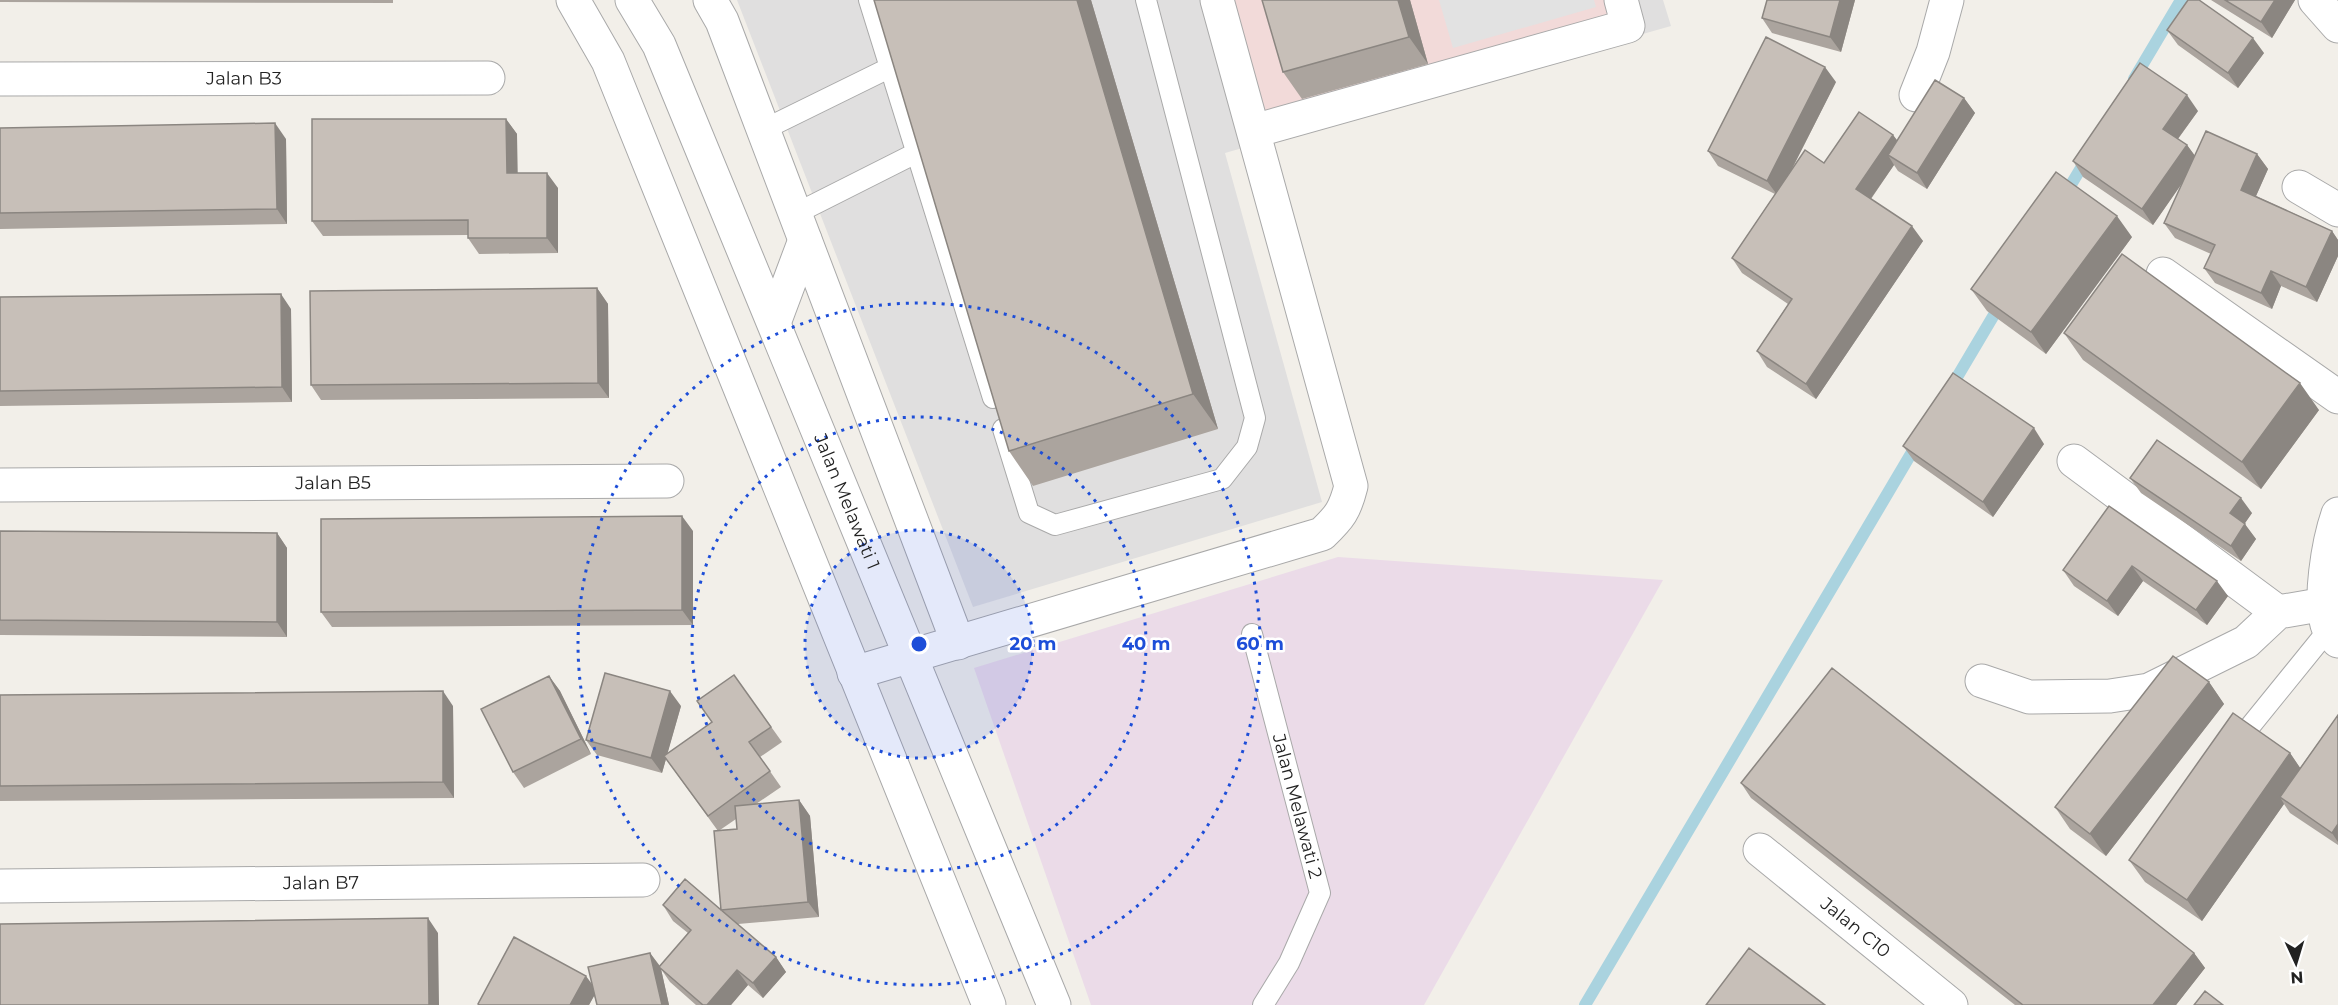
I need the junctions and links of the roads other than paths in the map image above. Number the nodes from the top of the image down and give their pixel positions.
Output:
1 (573, 0) edge
2 (632, 0) edge
3 (710, 0) edge
4 (868, 0) edge
5 (1146, 0) edge
6 (1217, 0) edge
7 (1947, 0) edge
8 (2315, 0) edge
9 (1625, 13) edge
10 (2338, 26) edge
11 (889, 68) junction
12 (488, 78) dead end
13 (0, 79) edge
14 (1916, 94) dead end
15 (764, 130) junction
16 (1254, 131) junction
17 (916, 153) junction
18 (2299, 187) dead end
19 (2338, 210) edge
20 (800, 227) junction
21 (2163, 274) dead end
22 (774, 324) junction
23 (2338, 397) edge
24 (2074, 461) dead end
25 (667, 481) dead end
26 (0, 485) edge
27 (2338, 514) edge
28 (2278, 612) junction
29 (2330, 625) edge
30 (1252, 634) dead end
31 (958, 643) junction
32 (911, 656) junction
33 (855, 673) junction
34 (1982, 681) dead end
35 (2223, 759) edge
36 (1761, 850) dead end
37 (643, 880) dead end
38 (0, 886) edge
39 (989, 1005) edge
40 (1054, 1005) edge
41 (1263, 1005) edge
42 (1951, 1005) edge

1 - 33 street
2 - 22 street, Jalan Melawati 1
3 - 15 street
4 - 11 lane
5 - 17 lane
6 - 16 street
7 - 14 street
8 - 10 street
9 - 16 street
11 - 15 lane
11 - 17 lane
12 - 13 street, Jalan B3
15 - 20 street
16 - 31 street
17 - 20 lane
18 - 19 street
20 - 22 street
20 - 31 street
21 - 23 street
22 - 32 street, Jalan Melawati 1
24 - 28 street
25 - 26 street, Jalan B5
27 - 29 street
28 - 29 street
28 - 34 street
29 - 35 lane
30 - 41 lane, Jalan Melawati 2
31 - 32 street
32 - 33 street
32 - 40 street, Jalan Melawati 1
33 - 39 street
36 - 42 street, Jalan C10
37 - 38 street, Jalan B7

